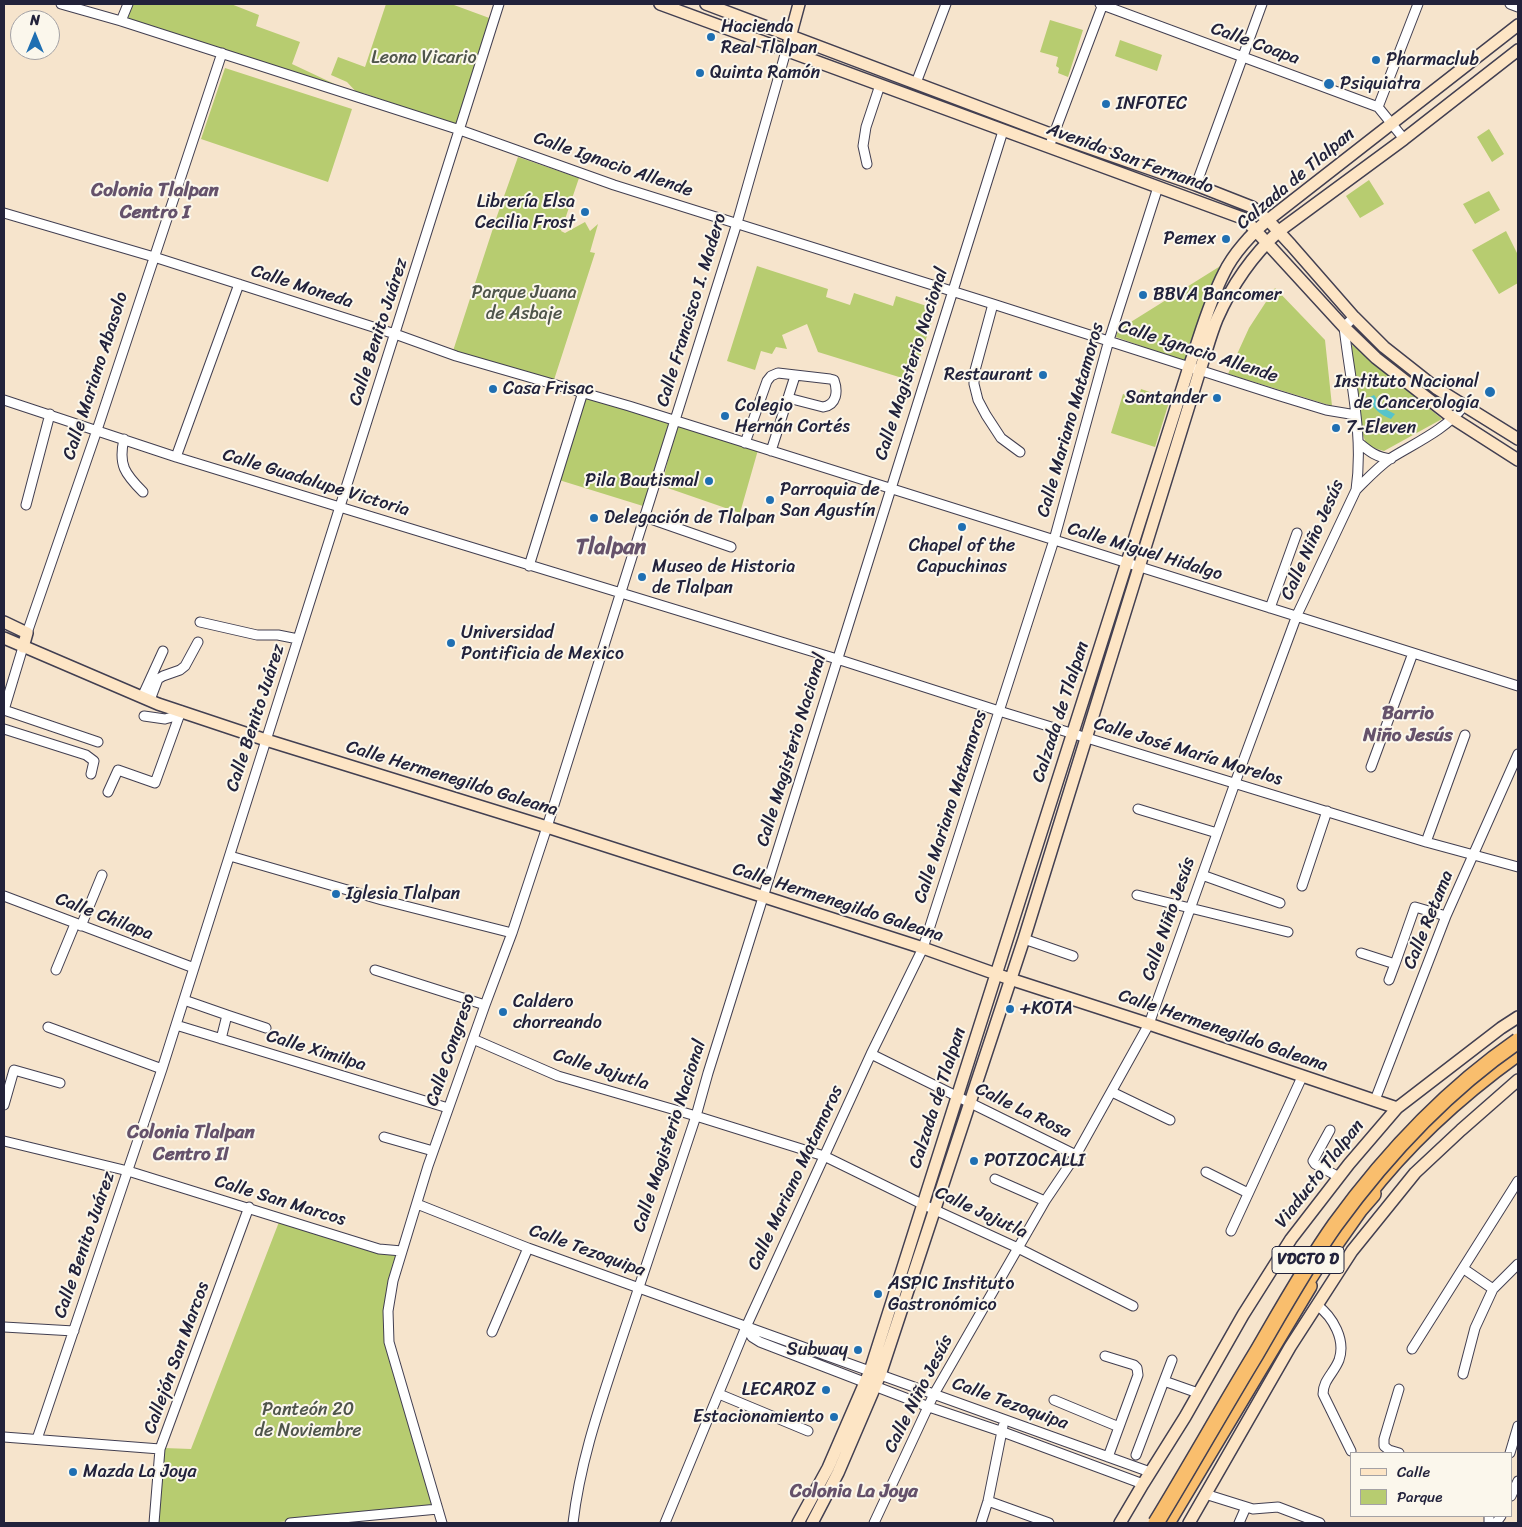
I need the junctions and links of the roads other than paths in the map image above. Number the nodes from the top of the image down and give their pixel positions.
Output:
1 (61, 4) edge
2 (128, 4) edge
3 (500, 4) edge
4 (660, 4) edge
5 (799, 4) edge
6 (946, 4) edge
7 (1102, 4) edge
8 (1262, 4) edge
9 (1418, 4) edge
10 (1510, 4) edge
11 (714, 5) edge
12 (1518, 7) edge
13 (121, 21) junction
14 (1518, 25) edge
15 (790, 35) junction
16 (1518, 50) edge
17 (786, 51) junction
18 (222, 54) junction
19 (1243, 57) junction
20 (916, 84) junction
21 (880, 85) junction
22 (1378, 107) junction
23 (1392, 123) junction
24 (460, 130) junction
25 (1003, 131) junction
26 (1053, 135) junction
27 (1404, 139) junction
28 (1049, 148) junction
29 (867, 164) dead end
30 (1196, 185) junction
31 (1158, 187) junction
32 (4, 213) edge
33 (1268, 220) junction
34 (737, 223) junction
35 (1256, 230) junction
36 (1279, 231) junction
37 (1267, 242) junction
38 (154, 257) junction
39 (239, 284) junction
40 (952, 291) junction
41 (993, 304) junction
42 (1354, 317) junction
43 (1344, 327) junction
44 (395, 334) junction
45 (1110, 340) junction
46 (1195, 369) junction
47 (795, 376) junction
48 (583, 392) junction
49 (788, 398) junction
50 (4, 400) edge
51 (1464, 406) junction
52 (50, 414) junction
53 (1356, 415) junction
54 (1481, 416) junction
55 (1454, 419) junction
56 (676, 420) junction
57 (97, 430) junction
58 (1475, 432) junction
59 (124, 439) junction
60 (1518, 439) edge
61 (745, 443) junction
62 (1359, 443) junction
63 (771, 451) junction
64 (1020, 452) dead end
65 (176, 457) junction
66 (1391, 459) junction
67 (1518, 460) edge
68 (890, 489) junction
69 (1356, 490) junction
70 (143, 492) dead end
71 (26, 505) dead end
72 (340, 508) junction
73 (645, 517) junction
74 (1297, 533) dead end
75 (1054, 540) junction
76 (732, 547) dead end
77 (1133, 564) junction
78 (529, 566) junction
79 (620, 593) junction
80 (1270, 608) junction
81 (1297, 616) junction
82 (4, 622) edge
83 (200, 622) dead end
84 (27, 633) junction
85 (4, 638) edge
86 (298, 639) junction
87 (198, 642) dead end
88 (23, 647) junction
89 (163, 651) dead end
90 (1413, 653) junction
91 (837, 660) junction
92 (1518, 686) edge
93 (146, 699) junction
94 (4, 710) edge
95 (999, 711) junction
96 (180, 713) junction
97 (144, 716) dead end
98 (4, 729) edge
99 (1073, 734) junction
100 (1464, 735) dead end
101 (1085, 737) junction
102 (266, 740) junction
103 (1518, 754) edge
104 (86, 756) junction
105 (1371, 767) dead end
106 (91, 774) dead end
107 (1235, 783) junction
108 (108, 792) dead end
109 (1138, 809) dead end
110 (1327, 811) junction
111 (547, 827) junction
112 (1217, 833) junction
113 (1426, 842) junction
114 (1473, 855) junction
115 (230, 856) junction
116 (1518, 867) edge
117 (102, 875) dead end
118 (1202, 875) junction
119 (1302, 886) dead end
120 (1137, 895) dead end
121 (4, 896) edge
122 (763, 897) junction
123 (1280, 903) dead end
124 (1190, 909) junction
125 (1446, 916) junction
126 (78, 925) junction
127 (1288, 932) dead end
128 (512, 933) junction
129 (1024, 938) junction
130 (923, 948) junction
131 (1362, 953) dead end
132 (1073, 956) dead end
133 (1394, 964) junction
134 (194, 968) junction
135 (56, 970) dead end
136 (375, 970) dead end
137 (997, 974) junction
138 (1010, 979) junction
139 (1389, 980) dead end
140 (184, 1000) junction
141 (484, 1005) junction
142 (227, 1015) junction
143 (1518, 1017) edge
144 (176, 1024) junction
145 (1150, 1024) junction
146 (48, 1027) dead end
147 (266, 1028) dead end
148 (221, 1040) junction
149 (473, 1040) junction
150 (1518, 1041) edge
151 (1518, 1053) edge
152 (871, 1054) junction
153 (1518, 1057) edge
154 (162, 1069) junction
155 (1302, 1077) junction
156 (1518, 1080) edge
157 (60, 1083) dead end
158 (1112, 1092) junction
159 (957, 1097) junction
160 (1375, 1100) junction
161 (970, 1103) junction
162 (4, 1105) edge
163 (448, 1108) junction
164 (1397, 1108) junction
165 (696, 1116) junction
166 (1170, 1120) dead end
167 (1330, 1130) dead end
168 (384, 1137) dead end
169 (4, 1141) edge
170 (433, 1151) junction
171 (824, 1156) junction
172 (1078, 1156) junction
173 (128, 1171) junction
174 (1206, 1172) dead end
175 (1339, 1177) junction
176 (995, 1180) dead end
177 (1518, 1181) edge
178 (1248, 1193) junction
179 (1045, 1201) junction
180 (416, 1204) junction
181 (922, 1204) junction
182 (249, 1207) junction
183 (935, 1210) junction
184 (1231, 1231) dead end
185 (528, 1248) junction
186 (1018, 1248) junction
187 (402, 1252) junction
188 (1518, 1264) edge
189 (1464, 1269) junction
190 (638, 1287) junction
191 (1493, 1289) junction
192 (1317, 1305) junction
193 (1133, 1306) dead end
194 (4, 1327) edge
195 (746, 1327) junction
196 (74, 1331) junction
197 (492, 1332) dead end
198 (1412, 1350) dead end
199 (1105, 1356) dead end
200 (1172, 1360) dead end
201 (1463, 1374) dead end
202 (873, 1379) junction
203 (1164, 1381) junction
204 (1399, 1389) dead end
205 (1198, 1393) junction
206 (719, 1394) junction
207 (934, 1394) junction
208 (1054, 1400) dead end
209 (929, 1406) junction
210 (1004, 1419) junction
211 (1119, 1426) junction
212 (1518, 1426) edge
213 (808, 1432) dead end
214 (1003, 1432) junction
215 (4, 1437) edge
216 (36, 1439) junction
217 (160, 1449) junction
218 (1351, 1451) dead end
219 (1396, 1452) edge
220 (1510, 1452) edge
221 (1136, 1455) dead end
222 (1108, 1457) junction
223 (1150, 1472) junction
224 (1518, 1481) edge
225 (1142, 1484) junction
226 (1205, 1494) junction
227 (1512, 1494) edge
228 (988, 1501) junction
229 (1246, 1507) junction
230 (438, 1509) junction
231 (154, 1523) edge
232 (290, 1523) edge
233 (442, 1523) edge
234 (573, 1523) edge
235 (665, 1523) edge
236 (798, 1523) edge
237 (812, 1523) edge
238 (874, 1523) edge
239 (980, 1523) edge
240 (1049, 1523) edge
241 (1120, 1523) edge
242 (1152, 1523) edge
243 (1156, 1523) edge
244 (1166, 1523) edge
245 (1189, 1523) edge
246 (1239, 1523) edge
247 (1320, 1523) edge

1 - 13 street, Calle Ignacio Allende
2 - 13 street
3 - 24 street, Calle Benito Juárez
4 - 17 main road, Avenida San Fernando
5 - 15 main road, Calle Francisco I. Madero
6 - 20 street
7 - 19 street, Calle Coapa
7 - 26 street
8 - 19 street
9 - 22 street
10 - 12 street
11 - 15 main road, Avenida San Fernando
13 - 18 street, Calle Ignacio Allende
14 - 23 main road, Calzada de Tlalpan
15 - 17 main road, Calle Francisco I. Madero
15 - 20 main road, Avenida San Fernando
16 - 27 main road, Calzada de Tlalpan
17 - 21 main road, Avenida San Fernando
17 - 34 street, Calle Francisco I. Madero
18 - 24 street, Calle Ignacio Allende
18 - 38 street, Calle Mariano Abasolo
19 - 22 street, Calle Coapa
19 - 30 street
20 - 26 main road, Avenida San Fernando
21 - 25 main road, Avenida San Fernando
21 - 29 street
22 - 23 street, Calle Coapa
23 - 27 street, Calle Coapa
23 - 33 main road, Calzada de Tlalpan
24 - 34 street, Calle Ignacio Allende
24 - 44 street, Calle Benito Juárez
25 - 28 main road, Avenida San Fernando
25 - 40 street, Calle Magisterio Nacional
26 - 28 street
26 - 30 main road, Avenida San Fernando
27 - 36 main road, Calzada de Tlalpan
28 - 31 main road, Avenida San Fernando
30 - 33 main road, Avenida San Fernando
31 - 35 main road, Avenida San Fernando
31 - 45 street, Calle Mariano Matamoros
32 - 38 street, Calle Moneda
33 - 35 main road, Calzada de Tlalpan
33 - 36 main road, Avenida San Fernando
34 - 40 street, Calle Ignacio Allende
34 - 56 street, Calle Francisco I. Madero
35 - 37 main road, Avenida San Fernando
35 - 46 main road, Calzada de Tlalpan
36 - 37 main road, Calzada de Tlalpan
36 - 42 main road, Avenida San Fernando
37 - 43 main road, Avenida San Fernando
37 - 46 main road, Calzada de Tlalpan
38 - 39 street, Calle Moneda
38 - 57 street, Calle Mariano Abasolo
39 - 44 street, Calle Moneda
39 - 65 street
40 - 41 street, Calle Ignacio Allende
40 - 68 street, Calle Magisterio Nacional
41 - 45 street, Calle Ignacio Allende
41 - 64 street
42 - 43 street
42 - 51 main road, Avenida San Fernando
43 - 53 street, Calle Niño Jesús
43 - 55 main road, Avenida San Fernando
44 - 48 street, Calle Moneda
44 - 72 street, Calle Benito Juárez
45 - 46 street, Calle Ignacio Allende
45 - 75 street, Calle Mariano Matamoros
46 - 53 street, Calle Ignacio Allende
46 - 77 main road, Calzada de Tlalpan
47 - 49 street
47 - 49 street
47 - 61 street
48 - 56 street, Calle Moneda
48 - 78 street
49 - 63 street
50 - 52 street, Calle Guadalupe Victoria
51 - 54 main road, Avenida San Fernando
51 - 55 street
52 - 57 street, Calle Guadalupe Victoria
52 - 71 street
53 - 62 street, Calle Niño Jesús
54 - 58 main road
54 - 60 main road, Avenida San Fernando
55 - 58 main road, Avenida San Fernando
55 - 66 street
56 - 61 street, Calle Miguel Hidalgo
56 - 73 street, Calle Francisco I. Madero
57 - 59 street, Calle Guadalupe Victoria
57 - 84 street, Calle Mariano Abasolo
58 - 67 main road, Avenida San Fernando
59 - 65 street, Calle Guadalupe Victoria
59 - 70 street
61 - 63 street, Calle Miguel Hidalgo
62 - 66 street
62 - 69 street, Calle Niño Jesús
63 - 68 street, Calle Miguel Hidalgo
65 - 72 street, Calle Guadalupe Victoria
66 - 69 street
68 - 75 street, Calle Miguel Hidalgo
68 - 91 street, Calle Magisterio Nacional
69 - 81 street, Calle Niño Jesús
72 - 78 street, Calle Guadalupe Victoria
72 - 86 street, Calle Benito Juárez
73 - 76 street
73 - 79 street, Calle Francisco I. Madero
74 - 80 street
75 - 77 street, Calle Miguel Hidalgo
75 - 95 street, Calle Mariano Matamoros
77 - 80 street, Calle Miguel Hidalgo
77 - 99 main road, Calzada de Tlalpan
77 - 101 main road, Calzada de Tlalpan
78 - 79 street, Calle Guadalupe Victoria
79 - 91 street, Calle José María Morelos
79 - 111 street, Calle Congreso
80 - 81 street, Calle Miguel Hidalgo
81 - 90 street, Calle Miguel Hidalgo
81 - 107 street, Calle Niño Jesús
82 - 84 main road
83 - 86 street
84 - 88 main road, Calle Mariano Abasolo
85 - 88 main road, Calle Hermenegildo Galeana
86 - 102 street, Calle Benito Juárez
87 - 93 street
88 - 93 main road, Calle Hermenegildo Galeana
88 - 94 street, Calle Mariano Abasolo
89 - 93 street
90 - 92 street, Calle Miguel Hidalgo
90 - 105 street
91 - 95 street, Calle José María Morelos
91 - 122 street, Calle Magisterio Nacional
93 - 96 main road, Calle Hermenegildo Galeana
94 - 104 street
95 - 99 street, Calle José María Morelos
95 - 130 street, Calle Mariano Matamoros
96 - 97 street
96 - 102 main road, Calle Hermenegildo Galeana
96 - 108 street
98 - 104 street
99 - 101 street, Calle José María Morelos
99 - 137 main road, Calzada de Tlalpan
100 - 113 street
101 - 107 street, Calle José María Morelos
101 - 129 main road, Calzada de Tlalpan
102 - 111 main road, Calle Hermenegildo Galeana
102 - 115 street, Calle Benito Juárez
103 - 114 street, Calle Retama
104 - 106 street
107 - 110 street, Calle José María Morelos
107 - 112 street, Calle Niño Jesús
109 - 112 street
110 - 113 street, Calle José María Morelos
110 - 119 street
111 - 122 main road, Calle Hermenegildo Galeana
111 - 128 street, Calle Congreso
112 - 118 street, Calle Niño Jesús
113 - 114 street, Calle José María Morelos
114 - 116 street, Calle José María Morelos
114 - 125 street, Calle Retama
115 - 128 street
115 - 134 street, Calle Benito Juárez
117 - 126 street
118 - 123 street
118 - 124 street, Calle Niño Jesús
120 - 124 street
121 - 126 street, Calle Chilapa
122 - 130 main road, Calle Hermenegildo Galeana
122 - 165 street, Calle Magisterio Nacional
124 - 127 street
124 - 145 street, Calle Niño Jesús
125 - 133 street
125 - 160 street, Calle Retama
126 - 134 street, Calle Chilapa
126 - 135 street
128 - 141 street, Calle Congreso
129 - 132 street
129 - 138 main road, Calzada de Tlalpan
130 - 137 main road, Calle Hermenegildo Galeana
130 - 152 street, Calle Mariano Matamoros
131 - 133 street
133 - 139 street
134 - 140 street, Calle Benito Juárez
136 - 141 street
137 - 138 main road, Calle Hermenegildo Galeana
137 - 159 main road, Calzada de Tlalpan
138 - 145 main road, Calle Hermenegildo Galeana
138 - 161 main road, Calzada de Tlalpan
140 - 142 street
140 - 144 street, Calle Benito Juárez
141 - 149 street, Calle Congreso
142 - 147 street
142 - 148 street
143 - 164 main road, Viaducto Tlalpan
144 - 148 street, Calle Ximilpa
144 - 154 street, Calle Benito Juárez
145 - 155 main road, Calle Hermenegildo Galeana
145 - 158 street, Calle Niño Jesús
146 - 154 street
148 - 163 street, Calle Ximilpa
149 - 163 street, Calle Congreso
149 - 165 street, Calle Jojutla
150 - 242 highway, VDCTO D
150 - 243 highway, bridge
151 - 244 highway
152 - 159 street, Calle La Rosa
152 - 171 street, Calle Mariano Matamoros
153 - 244 highway, VDCTO D
154 - 173 street, Calle Benito Juárez
155 - 160 main road, Calle Hermenegildo Galeana
155 - 178 street
156 - 192 main road
157 - 162 street
158 - 166 street
158 - 172 street, Calle Niño Jesús
159 - 161 street, Calle La Rosa
159 - 181 main road, Calzada de Tlalpan
160 - 164 main road, Calle Hermenegildo Galeana
161 - 172 street, Calle La Rosa
161 - 183 main road, Calzada de Tlalpan
163 - 170 street, Calle Congreso
164 - 175 main road, Viaducto Tlalpan
165 - 171 street, Calle Jojutla
165 - 190 street, Calle Magisterio Nacional
167 - 175 street
168 - 170 street
169 - 173 street, Calle San Marcos
170 - 180 street, Calle Congreso
171 - 181 street, Calle Jojutla
171 - 195 street, Calle Mariano Matamoros
172 - 179 street, Calle Niño Jesús
173 - 182 street, Calle San Marcos
173 - 196 street, Calle Benito Juárez
174 - 178 street
175 - 205 main road, Viaducto Tlalpan
176 - 179 street
177 - 189 street
178 - 184 street
179 - 186 street, Calle Niño Jesús
180 - 185 street, Calle Tezoquipa
180 - 187 street, Calle Congreso
181 - 183 street, Calle Jojutla
181 - 202 main road, Calzada de Tlalpan
182 - 187 street, Calle San Marcos
182 - 217 street, Callejón San Marcos
183 - 186 street, Calle Jojutla
183 - 202 main road, Calzada de Tlalpan
185 - 190 street, Calle Tezoquipa
185 - 197 street
186 - 193 street, Calle Jojutla
186 - 207 street, Calle Niño Jesús
187 - 230 street, Calle Congreso
188 - 191 street
189 - 191 street
189 - 198 street
190 - 195 street, Calle Tezoquipa
190 - 234 street, Calle Magisterio Nacional
191 - 201 street
192 - 218 street
192 - 226 main road
194 - 196 street
195 - 202 street, Calle Tezoquipa
195 - 206 street, Calle Mariano Matamoros
196 - 216 street, Calle Benito Juárez
199 - 211 street
200 - 203 street
202 - 207 street, Calle Tezoquipa
202 - 209 street, Calle Tezoquipa
202 - 236 main road, Calzada de Tlalpan
202 - 237 main road, Calzada de Tlalpan
203 - 205 street
203 - 221 street
204 - 219 street
205 - 223 main road, Viaducto Tlalpan
206 - 213 street
206 - 235 street, Calle Mariano Matamoros
207 - 209 street, Calle Niño Jesús
207 - 210 street, Calle Tezoquipa
208 - 211 street
209 - 214 street, Calle Tezoquipa
209 - 238 street, Calle Niño Jesús
210 - 214 street
210 - 222 street, Calle Tezoquipa
211 - 222 street
212 - 220 street
214 - 225 street, Calle Tezoquipa
214 - 228 street
215 - 216 street
216 - 217 street
217 - 231 street, Callejón San Marcos
222 - 223 street, Calle Tezoquipa
223 - 225 main road, Viaducto Tlalpan
224 - 227 street
225 - 241 main road, Viaducto Tlalpan
226 - 229 street
226 - 245 main road
228 - 239 street
228 - 240 street
229 - 246 street
229 - 247 street
230 - 232 street
230 - 233 street, Calle Congreso

